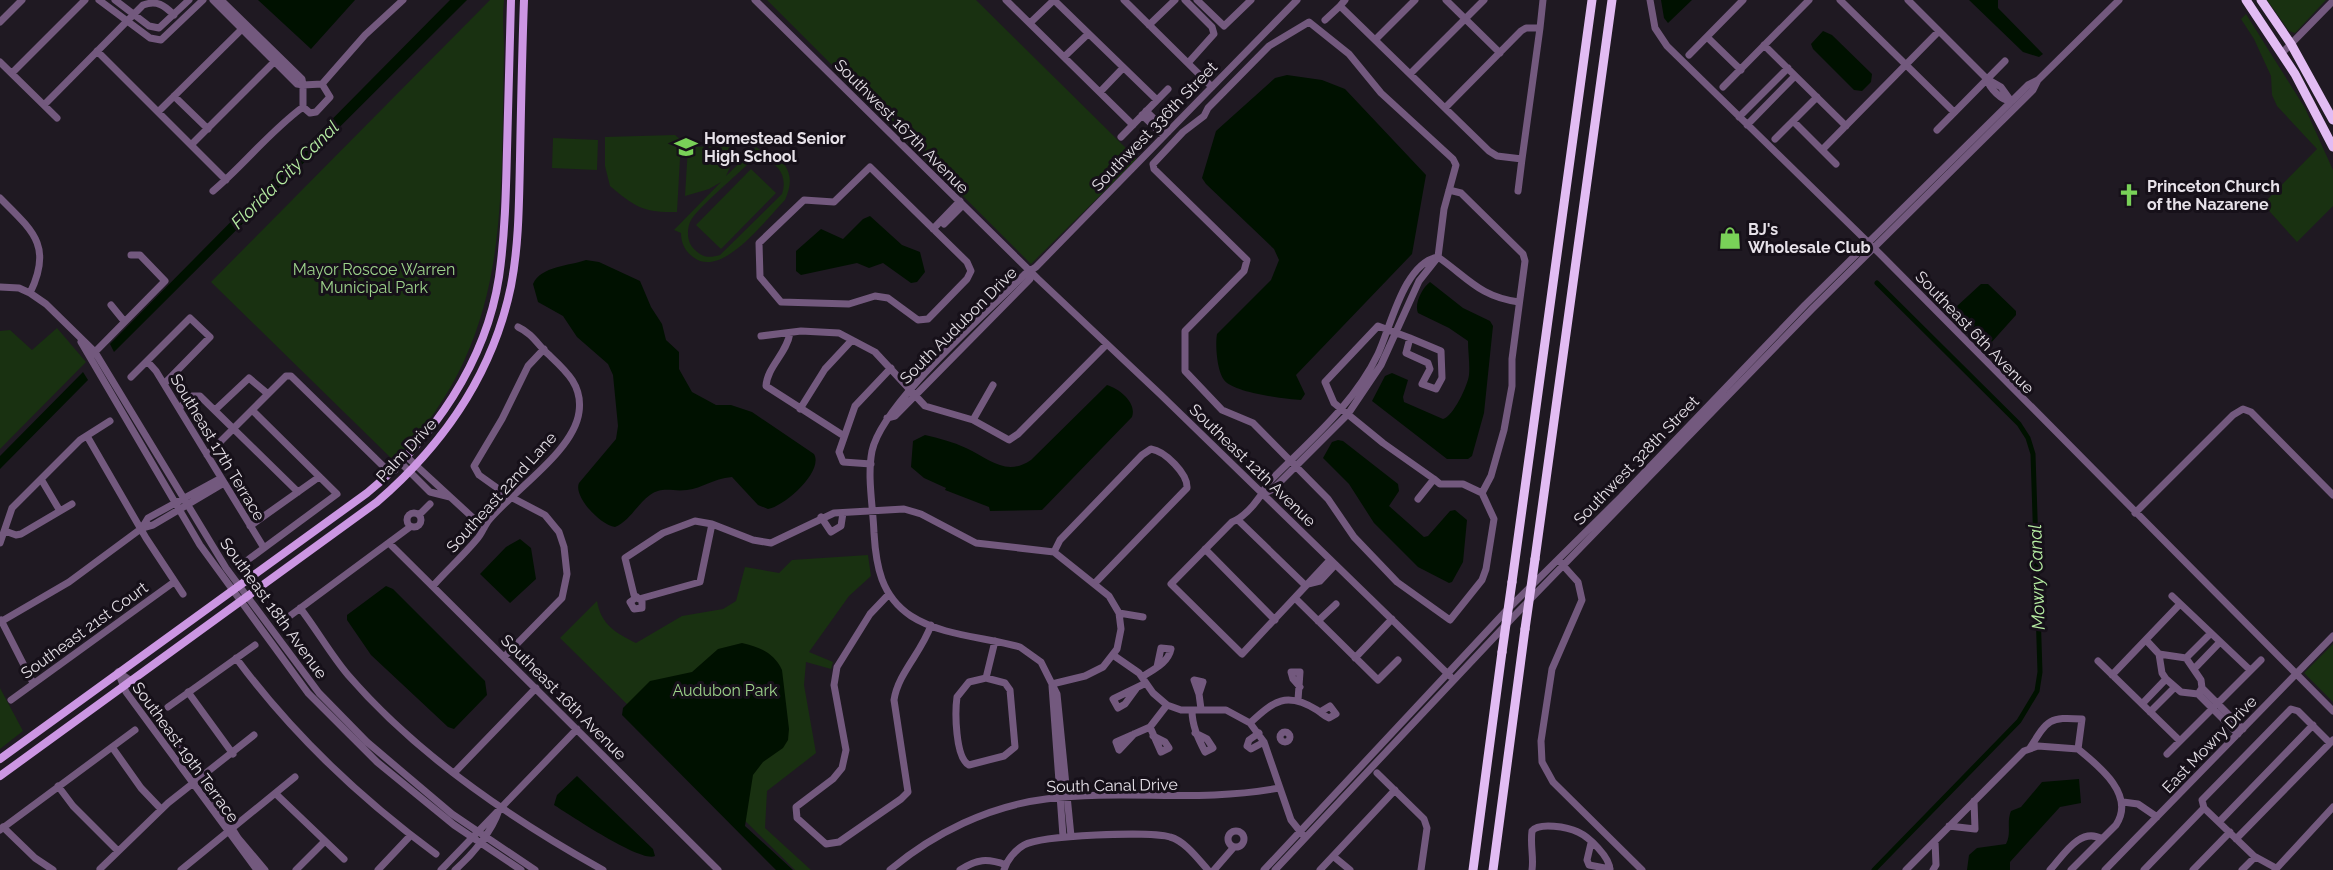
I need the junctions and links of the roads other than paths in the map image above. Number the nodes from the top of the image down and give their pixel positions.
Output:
1 (22, 0) edge
2 (85, 0) edge
3 (99, 0) edge
4 (115, 0) edge
5 (189, 0) edge
6 (203, 0) edge
7 (213, 0) edge
8 (221, 0) edge
9 (403, 0) edge
10 (511, 0) edge
11 (524, 0) edge
12 (755, 0) edge
13 (1006, 0) edge
14 (1054, 0) edge
15 (1124, 0) edge
16 (1175, 0) edge
17 (1185, 0) edge
18 (1197, 0) edge
19 (1251, 0) edge
20 (1446, 0) edge
21 (1484, 0) edge
22 (1543, 0) edge
23 (1592, 0) edge
24 (1612, 0) edge
25 (1650, 0) edge
26 (1743, 0) edge
27 (1809, 0) edge
28 (1840, 0) edge
29 (1908, 0) edge
30 (2119, 0) edge
31 (2246, 0) edge
32 (2261, 0) edge
33 (2333, 1) edge
34 (1293, 2) edge
35 (1410, 2) edge
36 (1342, 3) edge
37 (134, 14) junction
38 (174, 15) junction
39 (1465, 19) junction
40 (1325, 20) dead end
41 (127, 21) junction
42 (0, 22) edge
43 (1030, 23) junction
44 (1149, 25) junction
45 (244, 27) junction
46 (1540, 28) junction
47 (1939, 31) junction
48 (1088, 34) junction
49 (1707, 37) junction
50 (1375, 40) junction
51 (2291, 44) junction
52 (1764, 45) junction
53 (97, 51) junction
54 (1500, 53) junction
55 (2282, 53) junction
56 (1689, 55) dead end
57 (1064, 57) junction
58 (277, 59) junction
59 (2005, 61) dead end
60 (0, 62) edge
61 (1188, 63) junction
62 (1906, 65) junction
63 (1124, 68) junction
64 (1788, 68) junction
65 (1741, 70) junction
66 (12, 74) junction
67 (1410, 74) junction
68 (1795, 75) junction
69 (1778, 78) junction
70 (1987, 79) junction
71 (2038, 80) junction
72 (322, 84) junction
73 (303, 85) junction
74 (1785, 86) junction
75 (1212, 87) junction
76 (1723, 87) dead end
77 (1168, 89) dead end
78 (1100, 92) junction
79 (174, 96) junction
80 (1817, 97) junction
81 (1157, 100) junction
82 (2011, 102) junction
83 (44, 105) junction
84 (303, 107) junction
85 (1445, 108) junction
86 (158, 112) junction
87 (1187, 112) junction
88 (1954, 112) junction
89 (1144, 113) junction
90 (1739, 117) junction
91 (57, 118) dead end
92 (2333, 120) edge
93 (1793, 121) junction
94 (1198, 123) junction
95 (1133, 124) junction
96 (1747, 125) junction
97 (1846, 126) junction
98 (208, 129) junction
99 (1937, 130) dead end
100 (1166, 134) junction
101 (1121, 137) dead end
102 (1775, 139) dead end
103 (191, 145) junction
104 (2333, 147) edge
105 (1822, 150) junction
106 (1522, 159) junction
107 (1836, 164) dead end
108 (226, 180) junction
109 (1449, 190) junction
110 (213, 191) dead end
111 (1518, 191) dead end
112 (0, 198) edge
113 (961, 203) junction
114 (935, 230) junction
115 (1871, 245) junction
116 (131, 255) dead end
117 (1438, 257) junction
118 (1031, 272) junction
119 (0, 287) edge
120 (30, 294) junction
121 (1519, 302) junction
122 (111, 305) dead end
123 (124, 321) junction
124 (518, 327) dead end
125 (1389, 329) junction
126 (790, 333) junction
127 (1396, 333) junction
128 (760, 336) dead end
129 (1410, 338) junction
130 (852, 340) junction
131 (1106, 345) junction
132 (544, 349) junction
133 (93, 355) junction
134 (147, 361) junction
135 (891, 368) junction
136 (132, 377) dead end
137 (164, 384) junction
138 (993, 385) dead end
139 (913, 392) junction
140 (268, 394) junction
141 (179, 408) junction
142 (800, 409) junction
143 (215, 410) junction
144 (252, 410) junction
145 (1345, 411) junction
146 (973, 420) junction
147 (110, 421) dead end
148 (233, 429) junction
149 (87, 436) junction
150 (844, 436) junction
151 (207, 454) junction
152 (1293, 463) junction
153 (401, 464) junction
154 (871, 464) junction
155 (384, 467) junction
156 (413, 470) junction
157 (320, 477) junction
158 (387, 477) junction
159 (41, 479) junction
160 (1434, 479) junction
161 (223, 480) junction
162 (298, 492) junction
163 (1482, 493) junction
164 (1263, 494) junction
165 (2333, 495) edge
166 (512, 496) junction
167 (1418, 499) dead end
168 (185, 502) junction
169 (72, 504) dead end
170 (430, 504) dead end
171 (177, 506) junction
172 (60, 511) junction
173 (873, 511) junction
174 (843, 513) junction
175 (2135, 513) junction
176 (821, 517) junction
177 (1238, 520) junction
178 (712, 524) junction
179 (250, 526) junction
180 (142, 528) junction
181 (484, 528) junction
182 (4, 531) junction
183 (0, 543) edge
184 (390, 544) junction
185 (264, 548) junction
186 (1205, 549) junction
187 (1054, 552) junction
188 (249, 559) dead end
189 (1557, 560) junction
190 (1332, 562) junction
191 (1563, 566) junction
192 (174, 582) junction
193 (1095, 584) junction
194 (1305, 585) junction
195 (433, 586) junction
196 (235, 589) junction
197 (183, 594) dead end
198 (889, 594) junction
199 (2172, 596) dead end
200 (243, 599) junction
201 (1296, 599) junction
202 (1336, 604) dead end
203 (2180, 604) junction
204 (300, 608) junction
205 (1119, 613) junction
206 (1143, 617) dead end
207 (287, 618) dead end
208 (1, 619) edge
209 (1275, 620) junction
210 (1392, 620) junction
211 (1318, 621) junction
212 (931, 625) junction
213 (2211, 633) junction
214 (2333, 636) edge
215 (2146, 640) junction
216 (995, 641) junction
217 (2220, 642) junction
218 (255, 645) dead end
219 (2159, 654) junction
220 (1113, 655) junction
221 (504, 657) junction
222 (236, 658) junction
223 (1355, 658) junction
224 (2187, 658) junction
225 (1398, 660) dead end
226 (2261, 660) dead end
227 (2098, 661) dead end
228 (1157, 668) dead end
229 (2194, 669) junction
230 (2250, 670) junction
231 (118, 672) junction
232 (2296, 674) junction
233 (2112, 675) junction
234 (1450, 677) junction
235 (986, 678) junction
236 (2166, 679) junction
237 (1144, 680) junction
238 (131, 681) junction
239 (33, 683) junction
240 (1052, 684) junction
241 (123, 687) junction
242 (1300, 687) dead end
243 (2175, 687) junction
244 (536, 688) junction
245 (1136, 689) dead end
246 (2200, 691) junction
247 (188, 692) junction
248 (1199, 694) dead end
249 (11, 700) dead end
250 (1298, 700) junction
251 (2142, 704) junction
252 (1167, 705) junction
253 (2214, 706) junction
254 (168, 707) dead end
255 (1201, 709) junction
256 (1192, 710) junction
257 (2333, 711) edge
258 (1320, 712) dead end
259 (2150, 712) junction
260 (1250, 723) junction
261 (2313, 725) junction
262 (1150, 727) junction
263 (577, 729) junction
264 (135, 730) dead end
265 (2240, 732) junction
266 (1195, 733) dead end
267 (1259, 733) junction
268 (1134, 734) dead end
269 (254, 735) dead end
270 (1153, 736) dead end
271 (1281, 739) dead end
272 (2180, 741) junction
273 (2332, 742) edge
274 (1265, 744) junction
275 (112, 747) junction
276 (2030, 748) junction
277 (2078, 749) junction
278 (233, 754) junction
279 (2168, 754) dead end
280 (0, 759) edge
281 (192, 766) junction
282 (183, 772) junction
283 (454, 773) junction
284 (1377, 773) dead end
285 (0, 776) edge
286 (295, 777) dead end
287 (201, 778) junction
288 (192, 785) junction
289 (58, 786) junction
290 (1279, 788) junction
291 (1395, 790) junction
292 (276, 794) junction
293 (1063, 798) junction
294 (1974, 801) junction
295 (2123, 802) junction
296 (500, 807) junction
297 (2333, 807) edge
298 (2204, 808) junction
299 (161, 809) junction
300 (2157, 817) junction
301 (2219, 822) junction
302 (1949, 826) junction
303 (2, 829) edge
304 (229, 830) junction
305 (2230, 832) junction
306 (411, 835) junction
307 (1303, 835) junction
308 (1067, 836) junction
309 (478, 837) junction
310 (2236, 838) junction
311 (2102, 839) junction
312 (325, 841) junction
313 (1935, 841) junction
314 (1591, 843) junction
315 (1234, 847) dead end
316 (118, 851) junction
317 (436, 854) dead end
318 (1333, 856) junction
319 (2255, 856) junction
320 (344, 859) dead end
321 (1005, 867) edge
322 (100, 869) edge
323 (1610, 869) edge
324 (2275, 869) edge
325 (53, 870) edge
326 (181, 870) edge
327 (257, 870) edge
328 (265, 870) edge
329 (296, 870) edge
330 (378, 870) edge
331 (441, 870) edge
332 (455, 870) edge
333 (521, 870) edge
334 (535, 870) edge
335 (603, 870) edge
336 (718, 870) edge
337 (890, 870) edge
338 (960, 870) edge
339 (1208, 870) edge
340 (1214, 870) edge
341 (1264, 870) edge
342 (1275, 870) edge
343 (1320, 870) edge
344 (1350, 870) edge
345 (1421, 870) edge
346 (1473, 870) edge
347 (1493, 870) edge
348 (1532, 870) edge
349 (1641, 870) edge
350 (1906, 870) edge
351 (1933, 870) edge
352 (2050, 870) edge
353 (2071, 870) edge
354 (2105, 870) edge
355 (2144, 870) edge
356 (2193, 870) edge
357 (2242, 870) edge

1 - 42 street
2 - 66 street
3 - 41 street
4 - 37 street
5 - 38 street
6 - 41 street
7 - 45 street
8 - 45 street
9 - 72 street
10 - 153 main road, Palm Drive
11 - 156 main road, Palm Drive
12 - 113 street, Southwest 167th Avenue
13 - 43 street
14 - 43 street
14 - 48 street
15 - 44 street
16 - 44 street
17 - 61 street
18 - 19 street
20 - 39 street
21 - 39 street
22 - 46 street
23 - 346 highway, bridge
24 - 347 highway, bridge
25 - 90 street, Southeast 6th Avenue
26 - 49 street
27 - 52 street
28 - 62 street
29 - 47 street
30 - 71 street, Southwest 328th Street
31 - 55 highway
32 - 51 highway
33 - 51 street
34 - 75 street, Southwest 336th Street
35 - 50 street
36 - 40 street
36 - 50 street
37 - 38 street
37 - 38 street
37 - 41 street
39 - 54 street
39 - 67 street
41 - 53 street
43 - 57 street
44 - 61 street
45 - 58 street
45 - 79 street
46 - 54 street
46 - 106 street
47 - 62 street
47 - 70 street
48 - 57 street
48 - 63 street
49 - 56 street
49 - 65 street
50 - 67 street
51 - 55 street
51 - 92 highway
52 - 64 street
52 - 65 street
53 - 83 street
53 - 86 street
54 - 85 street
55 - 104 highway
57 - 78 street
58 - 73 street
58 - 98 street
59 - 70 street
60 - 66 street
61 - 75 street
62 - 88 street
62 - 97 street
63 - 78 street
63 - 81 street
64 - 68 street
64 - 69 street
65 - 76 street
66 - 83 street
67 - 85 street
68 - 74 street
68 - 80 street
69 - 74 street
69 - 90 street
70 - 82 street
70 - 88 street
71 - 82 street, Southwest 328th Street
71 - 115 street, Southwest 328th Street
72 - 73 street
72 - 84 street
73 - 84 street
74 - 96 street
75 - 87 street, Southwest 336th Street
77 - 81 street
78 - 95 street
79 - 86 street
79 - 98 street
80 - 93 street
80 - 97 street
81 - 89 street
82 - 115 street, Southwest 328th Street
83 - 91 street
84 - 108 street
85 - 106 street
86 - 103 street
87 - 94 street
87 - 100 street, Southwest 336th Street
88 - 99 street
89 - 95 street
89 - 100 street
90 - 96 street, Southeast 6th Avenue
93 - 102 street
93 - 105 street
94 - 109 street
94 - 152 street
95 - 101 street
96 - 115 street, Southeast 6th Avenue
97 - 105 street
98 - 103 street
100 - 118 street, Southwest 336th Street
103 - 108 street
105 - 107 street
106 - 111 street
108 - 110 street
109 - 117 street
109 - 121 street
112 - 120 street
113 - 114 street
113 - 118 street, Southwest 167th Avenue
114 - 114 street
115 - 175 street, Southeast 6th Avenue
115 - 189 street, Southwest 328th Street
115 - 191 street, Southwest 328th Street
116 - 123 street
117 - 121 street
117 - 125 street
117 - 127 street
118 - 131 street, Southeast 12th Avenue
118 - 139 street, South Audubon Drive
119 - 120 street
120 - 133 street
121 - 163 street
122 - 123 street
123 - 133 street
124 - 132 street, Southeast 22nd Lane
125 - 127 street
125 - 145 street
125 - 145 street
126 - 128 street
126 - 130 street
126 - 142 street
127 - 129 street
127 - 145 street
129 - 129 street
130 - 135 street
130 - 142 street
131 - 146 street
131 - 164 street, Southeast 12th Avenue
132 - 166 street, Southeast 22nd Lane
132 - 166 street
133 - 168 street, Southeast 18th Avenue
133 - 171 street, Southeast 18th Avenue
134 - 136 street
134 - 137 street, Southeast 17th Terrace
134 - 137 street
135 - 139 street
135 - 150 street
137 - 141 street, Southeast 17th Terrace
138 - 146 street
139 - 146 street
139 - 154 street, South Audubon Drive
140 - 143 street
140 - 144 street
140 - 155 street
141 - 143 street
141 - 151 street, Southeast 17th Terrace
142 - 150 street
143 - 148 street
144 - 148 street
144 - 157 street
145 - 152 street
145 - 160 street
147 - 149 street
148 - 151 street
148 - 162 street
149 - 159 street
149 - 180 street
150 - 154 street
151 - 161 street, Southeast 17th Terrace
152 - 163 street
152 - 164 street
153 - 155 street
153 - 156 street
153 - 158 main road, Palm Drive
154 - 173 street, South Audubon Drive
155 - 158 street
156 - 181 street
156 - 200 main road, Palm Drive
157 - 162 street
157 - 185 street
158 - 196 main road, Palm Drive
159 - 172 street
159 - 182 street
160 - 163 street
160 - 167 street
161 - 168 street
161 - 179 street, Southeast 17th Terrace
162 - 179 street
164 - 177 street
164 - 190 street, Southeast 12th Avenue
165 - 175 street
166 - 181 street, Southeast 22nd Lane
166 - 221 street
168 - 171 street
168 - 196 street, Southeast 18th Avenue
169 - 172 street
170 - 184 street
171 - 180 street
171 - 196 street, Southeast 18th Avenue
172 - 182 street
173 - 174 street
173 - 187 street
173 - 198 street, South Audubon Drive
174 - 176 street
174 - 176 street
175 - 232 street, Southeast 6th Avenue
176 - 178 street
177 - 186 street
177 - 194 street
178 - 178 street
179 - 185 street, Southeast 17th Terrace
180 - 192 street
180 - 208 street
181 - 195 street, Southeast 22nd Lane
182 - 183 street
184 - 195 street, Southeast 16th Avenue
184 - 204 street
185 - 188 street
186 - 209 street
186 - 209 street
187 - 193 street
187 - 193 street
189 - 191 street
189 - 234 street, Southwest 328th Street
190 - 194 street
190 - 210 street, Southeast 12th Avenue
191 - 234 street, Southwest 328th Street
191 - 349 street
192 - 197 street
192 - 239 street, Southeast 21st Court
193 - 205 street
194 - 201 street
195 - 221 street, Southeast 16th Avenue
196 - 200 street
196 - 231 main road, Palm Drive
198 - 212 street, South Audubon Drive
198 - 212 street
199 - 203 street
200 - 238 main road, Palm Drive
200 - 309 street
201 - 209 street
201 - 211 street
202 - 211 street
203 - 213 street
203 - 215 street
204 - 207 street
204 - 283 street
205 - 206 street
205 - 220 street
208 - 239 street
210 - 223 street
210 - 234 street, Southeast 12th Avenue
211 - 223 street
212 - 216 street, South Audubon Drive
213 - 217 street
213 - 224 street
214 - 232 street, East Mowry Drive
215 - 219 street
215 - 233 street
216 - 235 street
216 - 240 street, South Audubon Drive
217 - 229 street
217 - 230 street
218 - 222 street
219 - 224 street
219 - 236 street
220 - 237 street
220 - 240 street
221 - 244 street, Southeast 16th Avenue
222 - 247 street
222 - 306 street
223 - 225 street
224 - 229 street
226 - 230 street
227 - 233 street
228 - 237 street
229 - 246 street
230 - 253 street
231 - 238 street, Southeast 19th Terrace
231 - 241 street, Southeast 19th Terrace
231 - 280 main road, Palm Drive
232 - 257 street, Southeast 6th Avenue
232 - 265 street, East Mowry Drive
233 - 251 street
234 - 307 street, Southwest 328th Street
235 - 235 street
236 - 243 street
236 - 251 street
237 - 245 street
237 - 252 street
238 - 241 main road, Palm Drive
238 - 281 street, Southeast 19th Terrace
239 - 249 street, Southeast 21st Court
240 - 293 street, South Audubon Drive
241 - 282 street, Southeast 19th Terrace
241 - 285 main road, Palm Drive
242 - 250 street
243 - 246 street
243 - 259 street
244 - 263 street, Southeast 16th Avenue
244 - 283 street
246 - 253 street
247 - 254 street
247 - 278 street
248 - 255 street
250 - 258 street
250 - 260 street
251 - 259 street
252 - 256 street
252 - 262 street
253 - 265 street
253 - 272 street
255 - 256 street
255 - 260 street
256 - 266 street
259 - 272 street
260 - 267 street
261 - 273 street
261 - 298 street
261 - 301 street
262 - 268 street
262 - 270 street
263 - 296 street
263 - 336 street, Southeast 16th Avenue
264 - 275 street
265 - 300 street, East Mowry Drive
267 - 274 street
267 - 274 street
269 - 278 street
271 - 274 street
272 - 279 street
273 - 310 street
274 - 290 street
275 - 289 street
275 - 299 street
276 - 277 street
276 - 277 street
276 - 294 street
277 - 295 street
278 - 287 street
281 - 282 street
281 - 287 street, Southeast 19th Terrace
282 - 288 street, Southeast 19th Terrace
283 - 296 street
284 - 291 street
286 - 292 street
287 - 288 street
287 - 304 street, Southeast 19th Terrace
288 - 299 street
288 - 304 street, Southeast 19th Terrace
289 - 303 street
289 - 316 street
290 - 293 street, South Canal Drive
290 - 307 street
291 - 318 street
291 - 345 street
292 - 304 street
292 - 312 street
293 - 308 street, South Audubon Drive
293 - 337 street, South Canal Drive
294 - 302 street
294 - 302 street
295 - 300 street
295 - 311 street
296 - 309 street
296 - 335 street
297 - 324 street
298 - 301 street
298 - 355 street
299 - 316 street
300 - 354 street, East Mowry Drive
301 - 305 street
302 - 313 street
303 - 325 street
304 - 326 street
304 - 327 street, Southeast 19th Terrace
304 - 328 street, Southeast 19th Terrace
305 - 310 street
305 - 356 street
306 - 317 street
306 - 330 street
307 - 341 street, Southwest 328th Street
307 - 342 street, Southwest 328th Street
308 - 321 street
308 - 339 street
309 - 331 street
309 - 332 street
309 - 333 street
309 - 334 street
310 - 319 street
311 - 352 street
311 - 353 street
312 - 320 street
312 - 329 street
313 - 350 street
313 - 351 street
314 - 323 street
314 - 323 street
314 - 348 street
315 - 340 street
316 - 322 street
318 - 343 street
318 - 344 street
319 - 324 street
319 - 357 street
321 - 338 street

